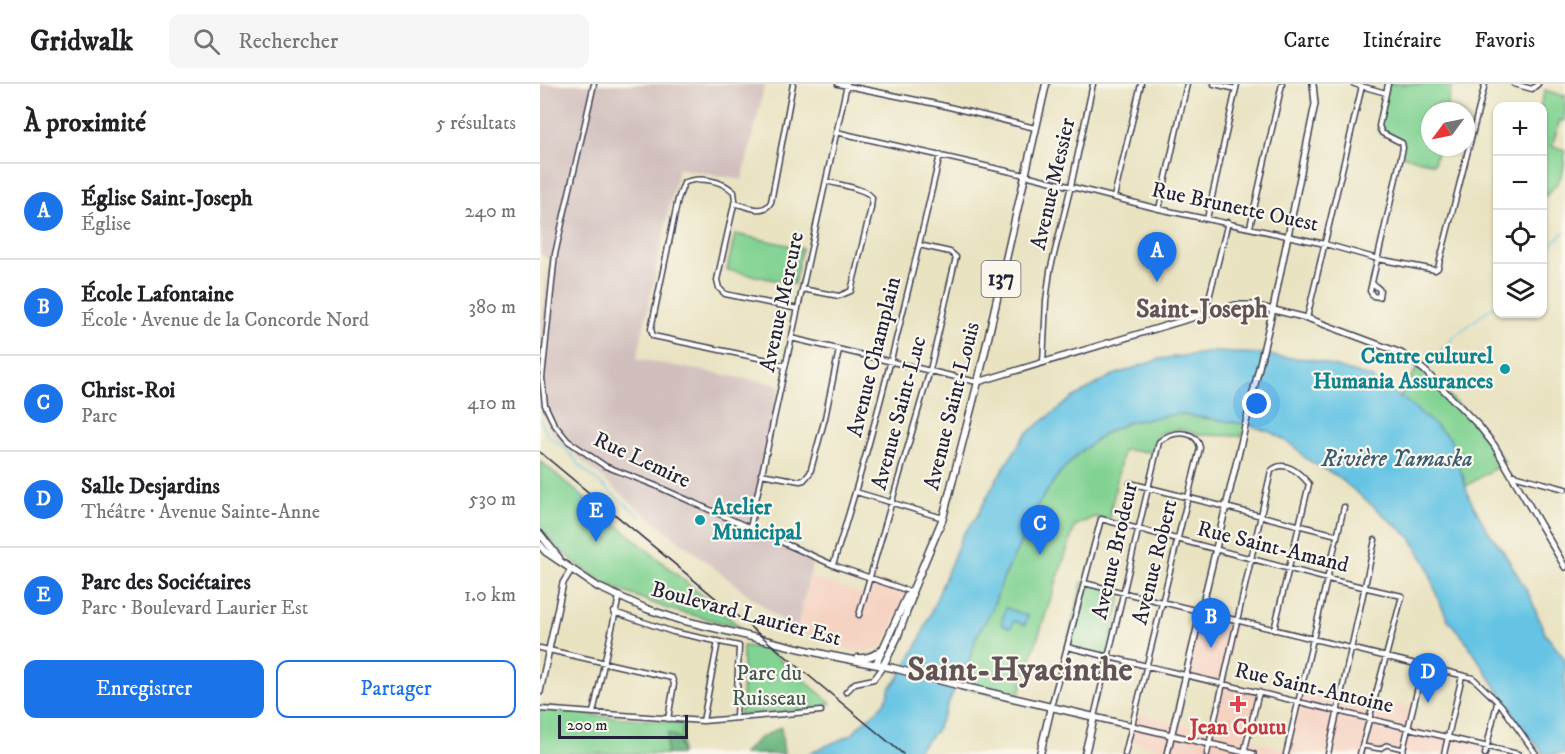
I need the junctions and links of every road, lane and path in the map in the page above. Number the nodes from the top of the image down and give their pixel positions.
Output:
1 (594, 84) edge
2 (793, 84) edge
3 (838, 84) edge
4 (1046, 84) edge
5 (1093, 84) edge
6 (1140, 84) edge
7 (1187, 84) edge
8 (1214, 84) edge
9 (1282, 84) edge
10 (1313, 84) edge
11 (1354, 84) edge
12 (1388, 84) edge
13 (1485, 84) edge
14 (1514, 84) edge
15 (847, 85) edge
16 (1362, 86) junction
17 (1537, 86) edge
18 (1237, 87) edge
19 (1386, 93) junction
20 (1035, 128) junction
21 (836, 132) junction
22 (940, 155) junction
23 (1025, 175) junction
24 (826, 181) junction
25 (1071, 186) junction
26 (1114, 197) junction
27 (734, 203) junction
28 (1159, 209) junction
29 (1207, 219) junction
30 (1227, 222) junction
31 (1250, 227) junction
32 (1287, 236) junction
33 (1325, 244) junction
34 (919, 245) junction
35 (1378, 259) junction
36 (1372, 283) dead end
37 (802, 289) junction
38 (798, 309) junction
39 (1273, 309) junction
40 (1205, 314) junction
41 (1307, 318) junction
42 (791, 338) junction
43 (839, 350) junction
44 (892, 362) junction
45 (1043, 363) junction
46 (785, 366) junction
47 (930, 370) junction
48 (978, 382) junction
49 (1200, 448) joint
50 (761, 474) junction
51 (1513, 476) junction
52 (1130, 483) dead end
53 (1148, 488) junction
54 (1565, 489) edge
55 (856, 492) junction
56 (1188, 499) junction
57 (892, 502) junction
58 (1344, 507) dead end
59 (1226, 509) junction
60 (1261, 517) junction
61 (943, 518) junction
62 (1299, 526) junction
63 (750, 528) junction
64 (1138, 529) junction
65 (540, 534) edge
66 (1337, 535) junction
67 (1178, 539) junction
68 (1375, 540) dead end
69 (540, 545) edge
70 (1216, 549) junction
71 (1251, 559) junction
72 (561, 561) junction
73 (833, 565) junction
74 (1565, 567) edge
75 (1289, 568) junction
76 (571, 570) junction
77 (868, 578) junction
78 (1328, 579) junction
79 (1083, 583) junction
80 (1365, 586) junction
81 (912, 592) junction
82 (1123, 593) junction
83 (619, 597) junction
84 (1162, 601) junction
85 (1200, 611) junction
86 (614, 612) junction
87 (858, 615) dead end
88 (1237, 621) junction
89 (1274, 630) junction
90 (1314, 639) junction
91 (718, 641) junction
92 (886, 646) junction
93 (1067, 647) junction
94 (540, 648) edge
95 (1352, 649) junction
96 (549, 650) junction
97 (827, 655) junction
98 (1108, 656) junction
99 (1386, 657) junction
100 (604, 662) junction
101 (880, 665) junction
102 (1147, 666) junction
103 (1423, 666) junction
104 (1186, 675) junction
105 (1462, 676) junction
106 (1223, 683) junction
107 (540, 692) edge
108 (846, 692) dead end
109 (1259, 692) junction
110 (1299, 701) junction
111 (1497, 704) junction
112 (1051, 707) junction
113 (540, 709) edge
114 (1337, 710) junction
115 (821, 711) dead end
116 (593, 713) junction
117 (736, 717) junction
118 (1094, 717) junction
119 (1370, 718) junction
120 (668, 719) junction
121 (703, 721) junction
122 (1132, 726) junction
123 (1409, 727) junction
124 (1171, 735) junction
125 (1448, 736) junction
126 (1209, 744) junction
127 (1487, 745) junction
128 (1363, 746) junction
129 (1403, 752) edge
130 (1244, 753) edge
131 (1040, 754) edge
132 (1085, 754) edge
133 (1125, 754) edge
134 (1167, 754) edge
135 (1207, 754) edge
136 (1253, 754) edge
137 (1286, 754) edge
138 (1328, 754) edge
139 (1360, 754) edge
140 (1444, 754) edge
141 (1485, 754) edge
142 (1518, 754) edge
143 (1536, 754) edge

1 - 63 street, Rue Lemire
2 - 27 street
3 - 15 street
4 - 20 main road, Avenue Saint-Louis / 137
5 - 25 street, Avenue Messier
6 - 26 street
7 - 28 street
8 - 18 street
9 - 31 street
10 - 32 street
11 - 16 street
12 - 19 street
13 - 35 street, Rue Brunette Ouest
14 - 17 street
15 - 20 street
15 - 21 street, Avenue Mercure
16 - 19 street
16 - 33 street
18 - 29 street
19 - 35 street
20 - 23 main road, Avenue Saint-Louis / 137
21 - 22 street, Rue Brunette Ouest
21 - 24 street, Avenue Mercure
22 - 23 street, Rue Brunette Ouest
22 - 34 street, Avenue Champlain
23 - 25 street, Rue Brunette Ouest
23 - 48 main road, Avenue Saint-Louis / 137
24 - 37 street, Avenue Mercure
24 - 37 street
25 - 26 street, Rue Brunette Ouest
25 - 45 street, Avenue Messier
26 - 28 street, Rue Brunette Ouest
27 - 38 street
27 - 46 street
28 - 29 street, Rue Brunette Ouest
29 - 30 street, Rue Brunette Ouest
30 - 31 street, Rue Brunette Ouest
30 - 40 street
31 - 32 street, Rue Brunette Ouest
32 - 33 street, Rue Brunette Ouest
32 - 39 street
33 - 35 street, Rue Brunette Ouest
33 - 41 street
34 - 44 street, Avenue Champlain
34 - 47 street, Avenue Saint-Luc
35 - 36 street
37 - 38 street, Avenue Mercure
38 - 42 street, Avenue Mercure
39 - 40 street
39 - 41 street
39 - 59 street
40 - 45 street
41 - 51 street
42 - 43 street
42 - 46 street, Avenue Mercure
43 - 44 street
43 - 50 street
44 - 47 street
44 - 55 street, Avenue Champlain
45 - 48 street
46 - 50 street, Avenue Mercure
47 - 48 street
47 - 57 street, Avenue Saint-Luc
48 - 61 main road, Avenue Saint-Louis / 137
49 - 53 street, Avenue Brodeur
49 - 56 street, Avenue Robert
50 - 63 street, Avenue Mercure
51 - 54 street
51 - 74 street
52 - 53 street
53 - 56 street
53 - 64 street, Avenue Brodeur
55 - 57 street
55 - 73 street, Avenue Champlain
56 - 59 street
56 - 67 street, Avenue Robert
57 - 61 street
57 - 77 street, Avenue Saint-Luc
58 - 66 street
59 - 60 street
59 - 70 street
60 - 62 street
60 - 62 street
60 - 71 street
61 - 81 main road, Avenue Saint-Louis / 137
62 - 66 street
62 - 75 street
63 - 73 street, Rue Lemire
64 - 67 street, Rue Saint-Amand
64 - 79 street, Rue Saint-Amand
64 - 82 street, Avenue Brodeur
65 - 72 main road, Boulevard Laurier Est
66 - 78 street
67 - 70 street, Rue Saint-Amand
67 - 84 street, Avenue Robert
68 - 80 street
69 - 72 main road, Boulevard Laurier Est
70 - 71 street, Rue Saint-Amand
70 - 85 street
71 - 75 street, Rue Saint-Amand
71 - 88 street
72 - 76 main road, Boulevard Laurier Est
73 - 77 street, Rue Lemire
75 - 78 street, Rue Saint-Amand
75 - 89 street
76 - 83 main road, Boulevard Laurier Est
76 - 96 street
77 - 81 street, Rue Lemire
77 - 87 street, Avenue Saint-Luc
78 - 80 street, Rue Saint-Amand
78 - 90 street
79 - 82 street
79 - 93 street
80 - 95 street
80 - 99 street, Rue Saint-Amand
81 - 92 main road, Avenue Saint-Louis / 137
81 - 101 main road, Avenue Saint-Louis / 137
82 - 84 street
82 - 98 street, Avenue Brodeur
83 - 86 street
83 - 97 main road, Boulevard Laurier Est
84 - 85 street
84 - 102 street, Avenue Robert
85 - 88 street
85 - 104 street
86 - 91 street
86 - 100 street
88 - 89 street
88 - 106 street
89 - 90 street
90 - 95 street
90 - 110 street
91 - 117 street
91 - 121 street
92 - 97 main road
92 - 101 main road, Avenue Saint-Louis / 137
93 - 98 street, Rue Saint-Antoine
93 - 112 street
94 - 96 street
95 - 99 street
95 - 114 street
96 - 100 street
96 - 107 street
97 - 101 main road, Boulevard Laurier Est
98 - 102 street, Rue Saint-Antoine
98 - 118 street, Avenue Brodeur
99 - 103 street
99 - 119 street
100 - 116 street
100 - 120 street
101 - 108 street, Avenue Saint-Louis
101 - 112 main road, Boulevard Laurier Est
102 - 104 street, Rue Saint-Antoine
102 - 122 street, Avenue Robert
103 - 105 street
103 - 123 street
104 - 106 street, Rue Saint-Antoine
104 - 124 street
105 - 111 street
105 - 125 street
106 - 109 street, Rue Saint-Antoine
106 - 126 street
109 - 110 street, Rue Saint-Antoine
109 - 130 street
110 - 114 street, Rue Saint-Antoine
110 - 137 street
111 - 127 street
111 - 143 street
112 - 118 main road, Boulevard Laurier Est
112 - 131 main road
113 - 116 street
114 - 119 street, Rue Saint-Antoine
114 - 138 street
115 - 117 street
116 - 120 street
117 - 121 street
118 - 122 street
118 - 132 main road, Avenue Brodeur
119 - 123 street, Rue Saint-Antoine
119 - 128 street
120 - 121 street
122 - 124 street
122 - 133 street, Avenue Robert
123 - 125 street, Rue Saint-Antoine
123 - 129 street
124 - 126 street
124 - 134 street
125 - 127 street, Rue Saint-Antoine
125 - 140 street
126 - 130 street
126 - 135 street
127 - 141 street
127 - 142 street, Rue Saint-Antoine
128 - 129 street
128 - 139 street
130 - 136 street

